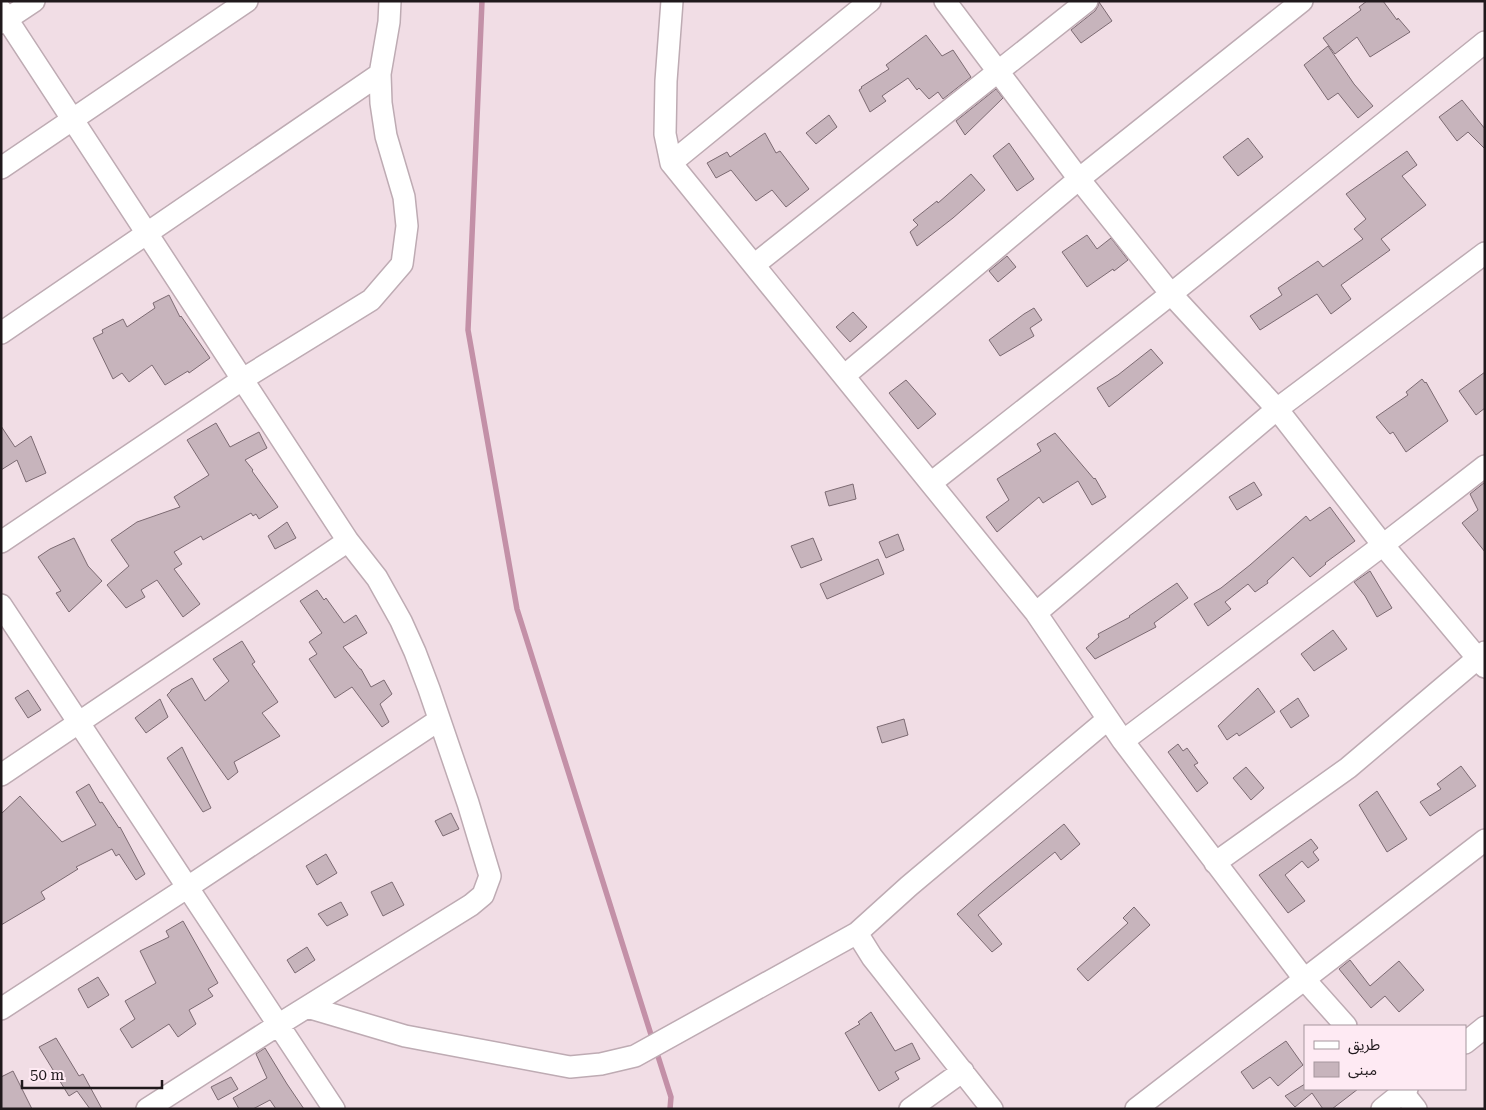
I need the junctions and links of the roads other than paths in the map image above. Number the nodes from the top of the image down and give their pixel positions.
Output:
1 (34, 1) edge
2 (247, 1) edge
3 (390, 1) edge
4 (672, 1) edge
5 (870, 1) edge
6 (945, 1) edge
7 (1087, 1) edge
8 (1302, 1) edge
9 (3, 18) edge
10 (1485, 42) edge
11 (998, 71) junction
12 (380, 74) junction
13 (73, 119) junction
14 (671, 163) junction
15 (1, 168) edge
16 (1079, 179) junction
17 (147, 233) junction
18 (1485, 253) edge
19 (754, 265) junction
20 (1171, 294) junction
21 (1, 333) edge
22 (844, 376) junction
23 (243, 379) junction
24 (1277, 409) junction
25 (1485, 466) edge
26 (931, 483) junction
27 (348, 540) junction
28 (1, 542) edge
29 (1383, 545) junction
30 (1, 606) edge
31 (1036, 613) junction
32 (1482, 659) edge
33 (1108, 718) junction
34 (439, 720) junction
35 (79, 722) junction
36 (1123, 741) junction
37 (1, 775) edge
38 (1485, 840) edge
39 (1215, 863) junction
40 (188, 888) junction
41 (857, 933) junction
42 (1305, 980) junction
43 (307, 1007) junction
44 (1, 1010) edge
45 (278, 1025) junction
46 (1345, 1025) edge
47 (1485, 1027) edge
48 (1466, 1042) edge
49 (963, 1071) junction
50 (1404, 1090) edge
51 (147, 1109) edge
52 (334, 1109) edge
53 (910, 1109) edge
54 (992, 1109) edge
55 (1136, 1109) edge
56 (1382, 1109) edge
57 (1416, 1109) edge

1 - 9 street
2 - 13 street
3 - 12 street
4 - 14 street
5 - 14 street
6 - 11 street
7 - 11 street
8 - 16 street
9 - 13 street
10 - 20 street
11 - 16 street
11 - 19 street
12 - 17 street
12 - 23 street
13 - 15 street
13 - 17 street
14 - 19 street
16 - 20 street
16 - 22 street
17 - 21 street
17 - 23 street
18 - 24 street
19 - 22 street
20 - 24 street
20 - 26 street
22 - 26 street
23 - 27 street
23 - 28 street
24 - 29 street
24 - 31 street
25 - 29 street
26 - 31 street
27 - 34 street
27 - 35 street
29 - 32 street
29 - 36 street
30 - 35 street
31 - 33 street
32 - 39 street
33 - 36 street
33 - 41 street
34 - 40 street
34 - 43 street
35 - 37 street
35 - 40 street
36 - 39 street
38 - 42 street
39 - 42 street
40 - 44 street
40 - 45 street
41 - 43 street
41 - 49 street
42 - 46 street
42 - 55 street
43 - 45 street
45 - 51 street
45 - 52 street
47 - 48 street
49 - 53 street
49 - 54 street
50 - 56 street
50 - 57 street

